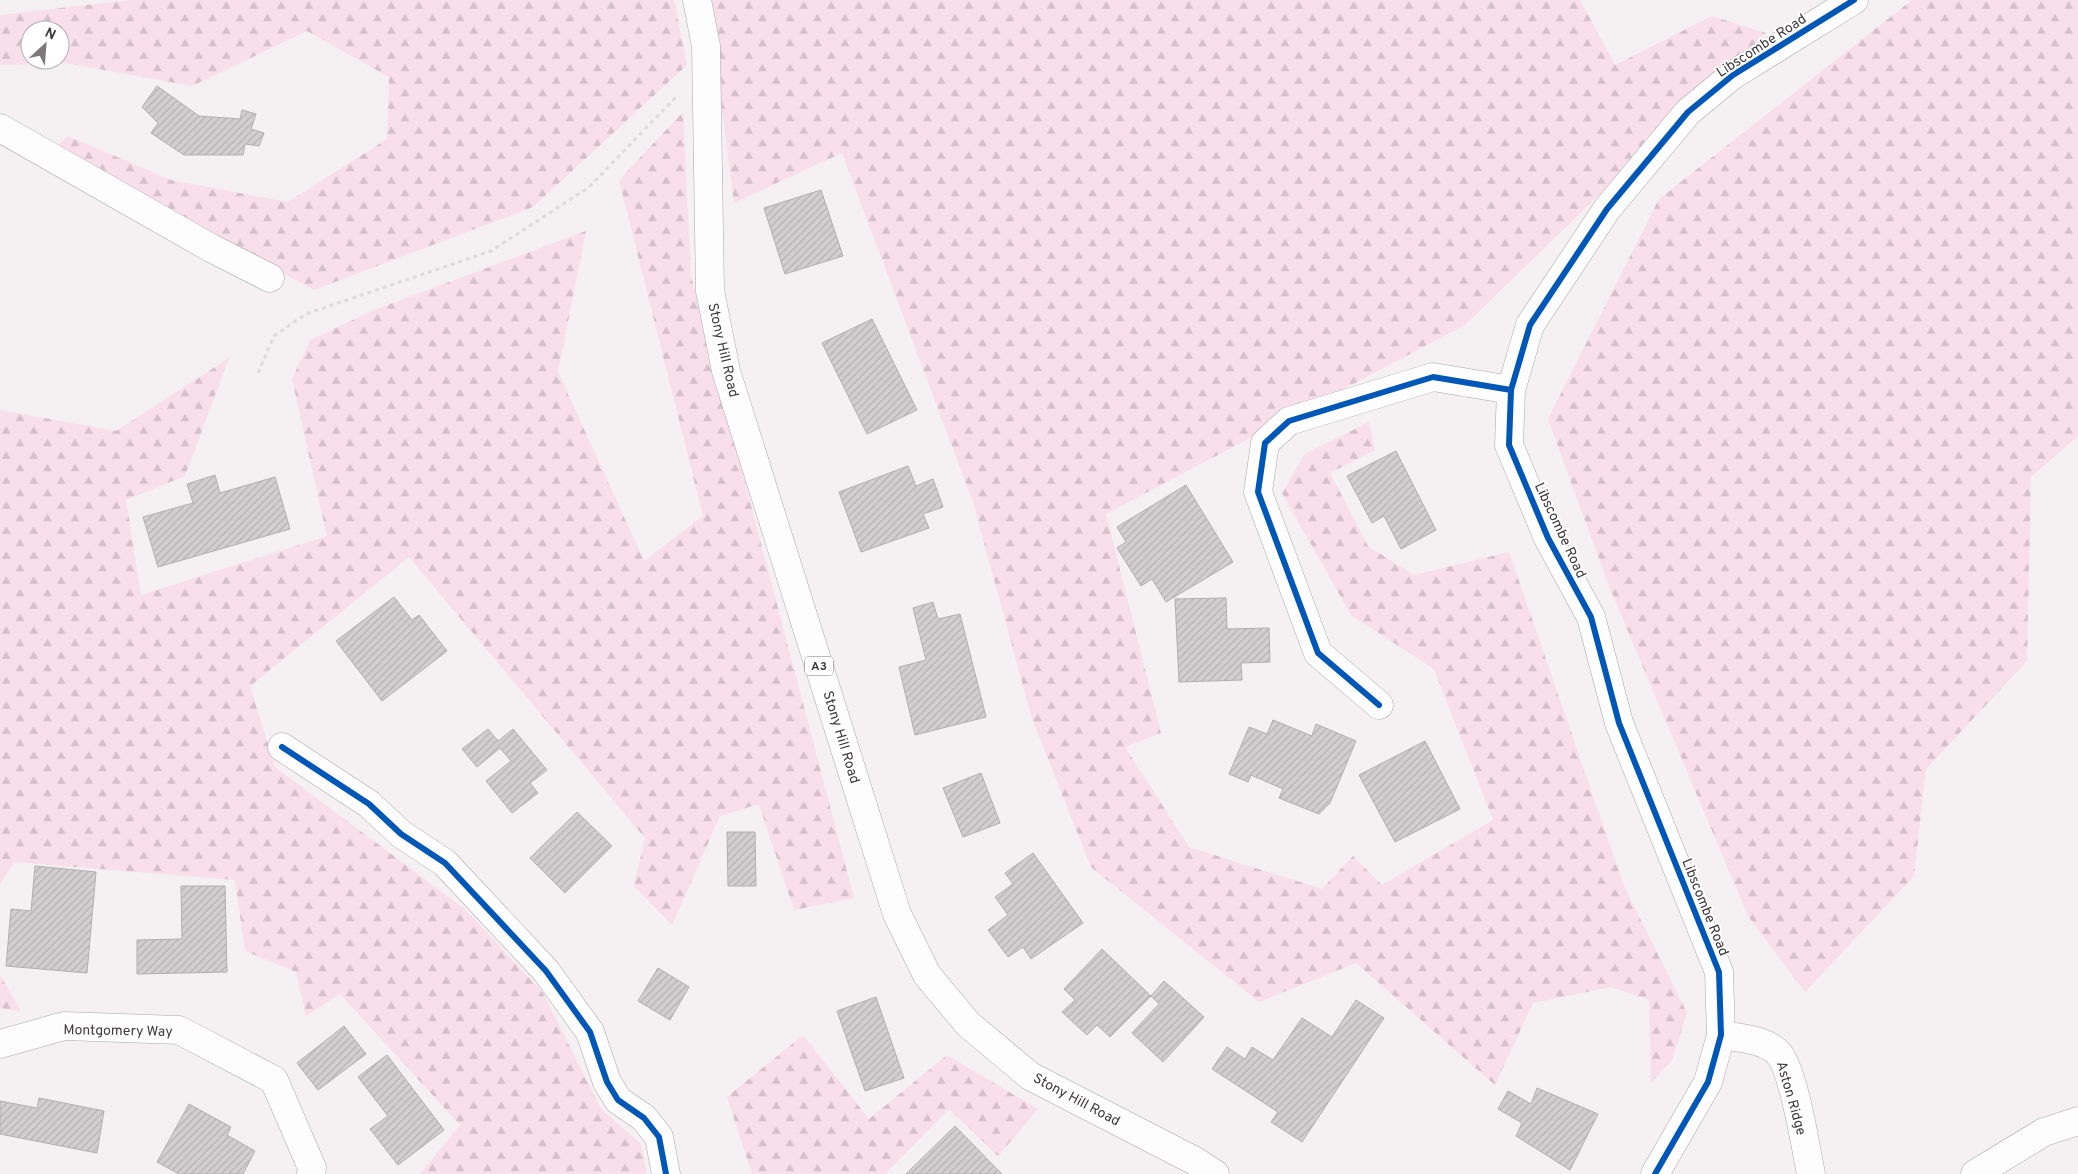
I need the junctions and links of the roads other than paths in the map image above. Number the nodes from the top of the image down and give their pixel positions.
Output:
1 (697, 0) edge
2 (1854, 0) edge
3 (0, 128) edge
4 (270, 278) dead end
5 (1511, 390) junction
6 (1379, 705) dead end
7 (282, 747) dead end
8 (1721, 1035) junction
9 (0, 1044) edge
10 (2078, 1121) edge
11 (311, 1174) edge
12 (666, 1174) edge
13 (1215, 1174) edge
14 (1655, 1174) edge
15 (1811, 1174) edge
16 (1975, 1174) edge

1 - 13 street, Stony Hill Road / A3
2 - 5 street, Libscombe Road
3 - 4 street
5 - 6 street
5 - 8 street, Libscombe Road
7 - 12 street
8 - 14 street, Libscombe Road
8 - 15 street, Aston Ridge
9 - 11 street, Montgomery Way
10 - 16 street

